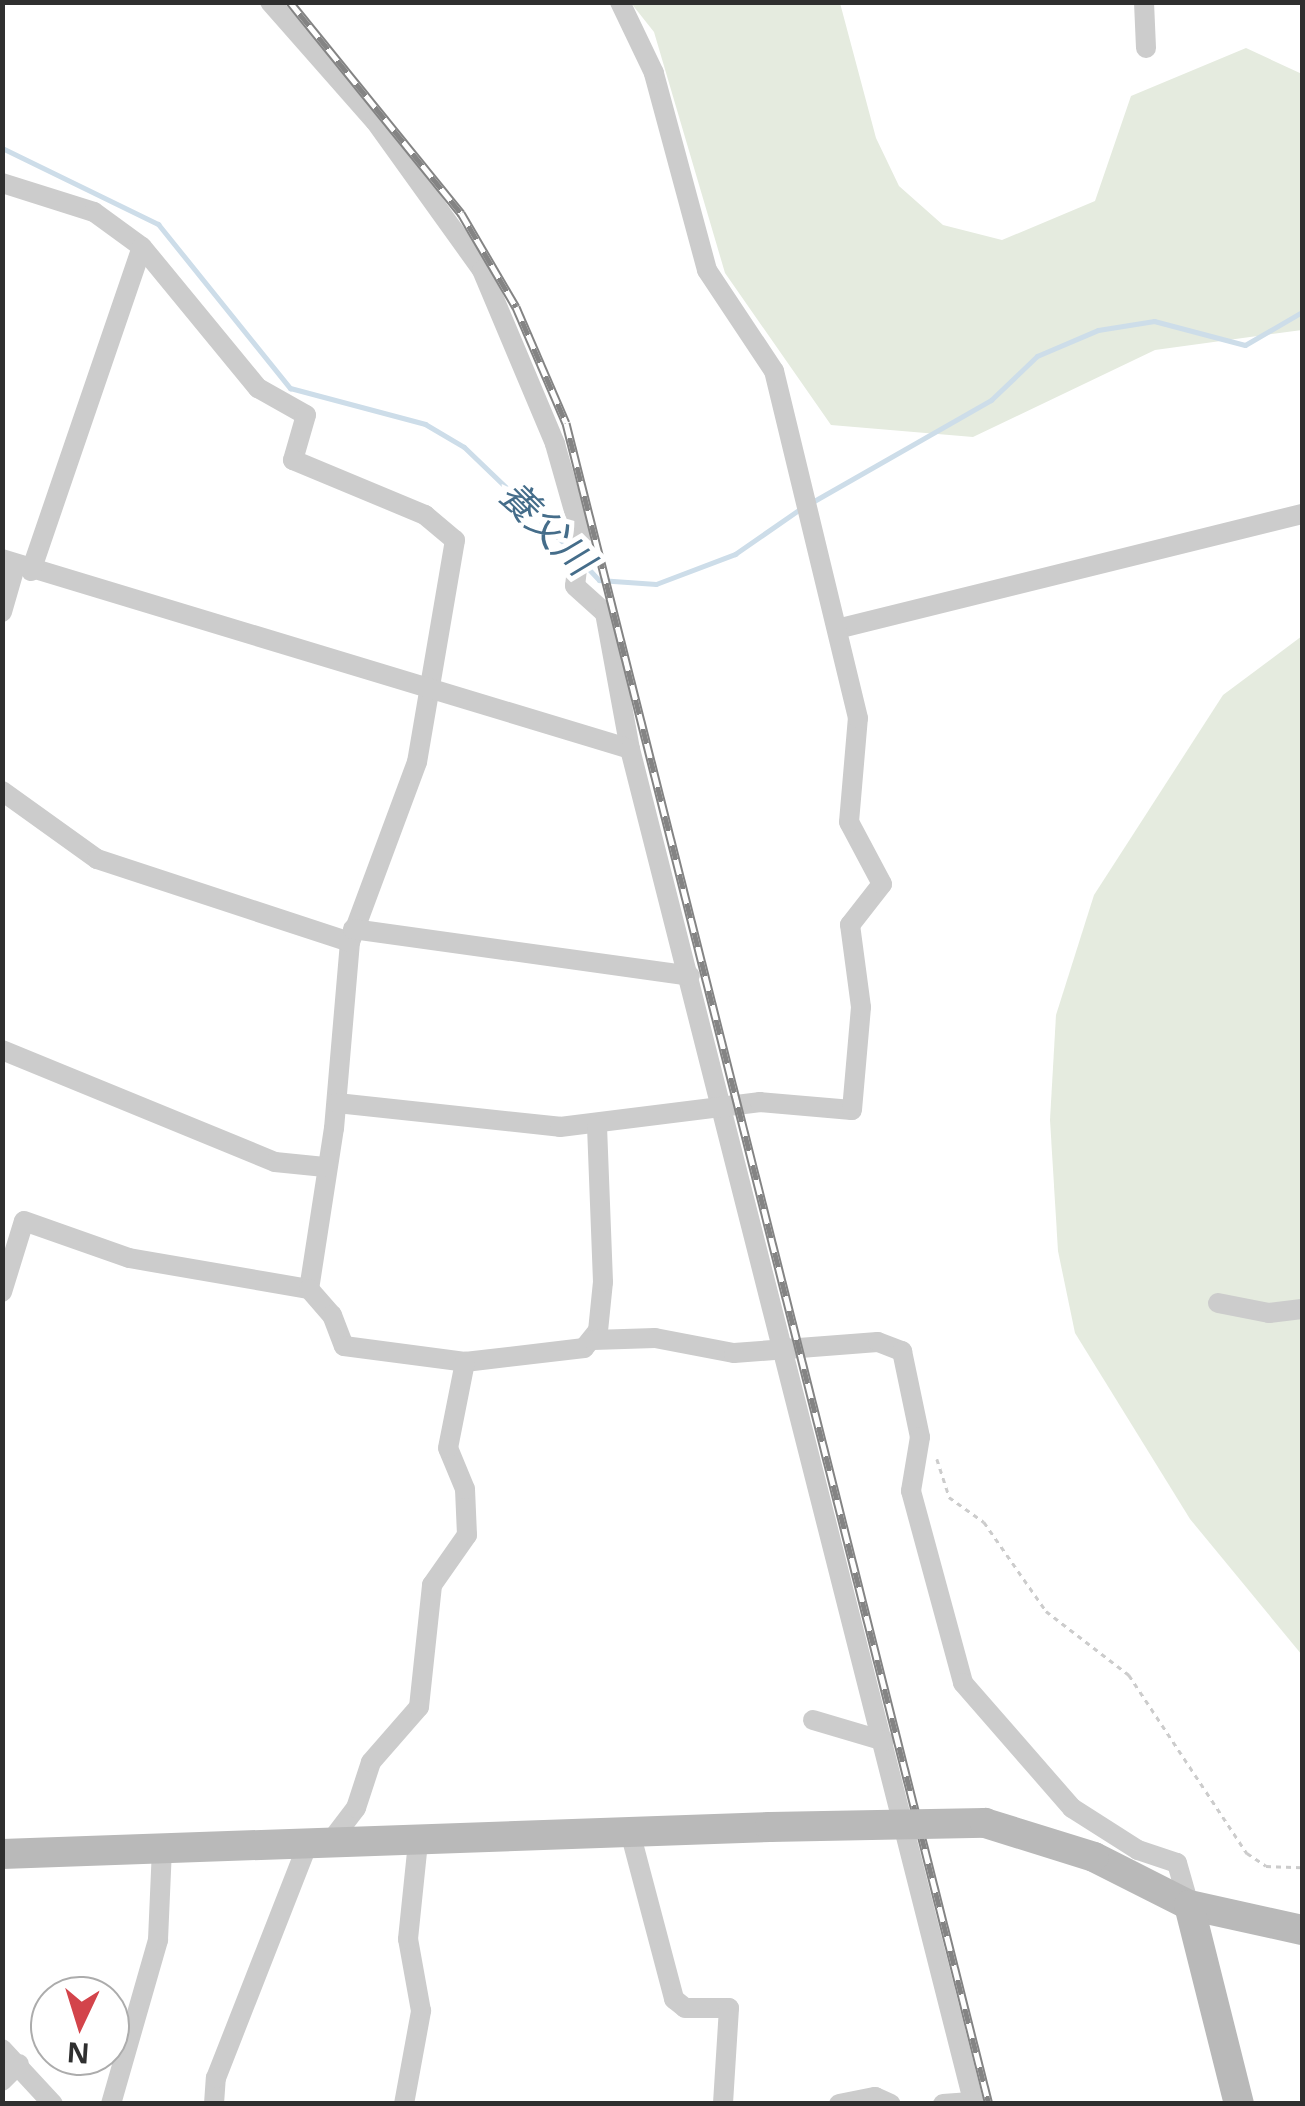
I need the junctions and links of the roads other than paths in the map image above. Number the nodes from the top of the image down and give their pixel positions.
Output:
1 (270, 2) edge
2 (620, 2) edge
3 (1144, 2) edge
4 (1146, 48) dead end
5 (2, 183) edge
6 (142, 246) junction
7 (1302, 514) edge
8 (16, 566) edge
9 (2, 612) edge
10 (836, 629) junction
11 (432, 687) junction
12 (630, 749) junction
13 (2, 791) edge
14 (351, 936) junction
15 (690, 976) junction
16 (2, 1050) edge
17 (337, 1103) junction
18 (724, 1109) junction
19 (596, 1125) junction
20 (325, 1168) junction
21 (309, 1290) junction
22 (2, 1292) edge
23 (1218, 1303) dead end
24 (1302, 1309) edge
25 (593, 1340) junction
26 (786, 1348) junction
27 (464, 1362) junction
28 (813, 1720) dead end
29 (884, 1741) junction
30 (630, 1832) junction
31 (418, 1843) junction
32 (316, 1847) junction
33 (162, 1850) junction
34 (2, 1854) edge
35 (1189, 1905) junction
36 (1302, 1930) edge
37 (11, 2056) edge
38 (2, 2081) edge
39 (974, 2103) edge
40 (54, 2104) edge
41 (112, 2104) edge
42 (214, 2104) edge
43 (404, 2104) edge
44 (723, 2104) edge
45 (839, 2104) edge
46 (892, 2104) edge
47 (943, 2104) edge
48 (1239, 2104) edge

1 - 12 street
2 - 10 street
3 - 4 street
5 - 6 street
6 - 8 street
6 - 11 street
7 - 10 street
8 - 9 street
8 - 11 street
10 - 18 street
11 - 12 street
11 - 14 street
12 - 15 street
13 - 14 street
14 - 15 street
14 - 17 street
15 - 18 street
16 - 20 street
17 - 19 street
17 - 20 street
18 - 19 street
18 - 26 street
19 - 25 street
20 - 21 street
21 - 22 street
21 - 27 street
23 - 24 street
25 - 26 street
25 - 27 street
26 - 29 street
26 - 35 street
27 - 32 street
28 - 29 street
29 - 39 street
30 - 31 street
30 - 35 street, bridge
30 - 44 street
31 - 32 street
31 - 43 street
32 - 33 street
32 - 42 street
33 - 34 street
33 - 41 street
35 - 36 street
35 - 48 street
37 - 38 street
37 - 40 street
39 - 47 street
45 - 46 street

